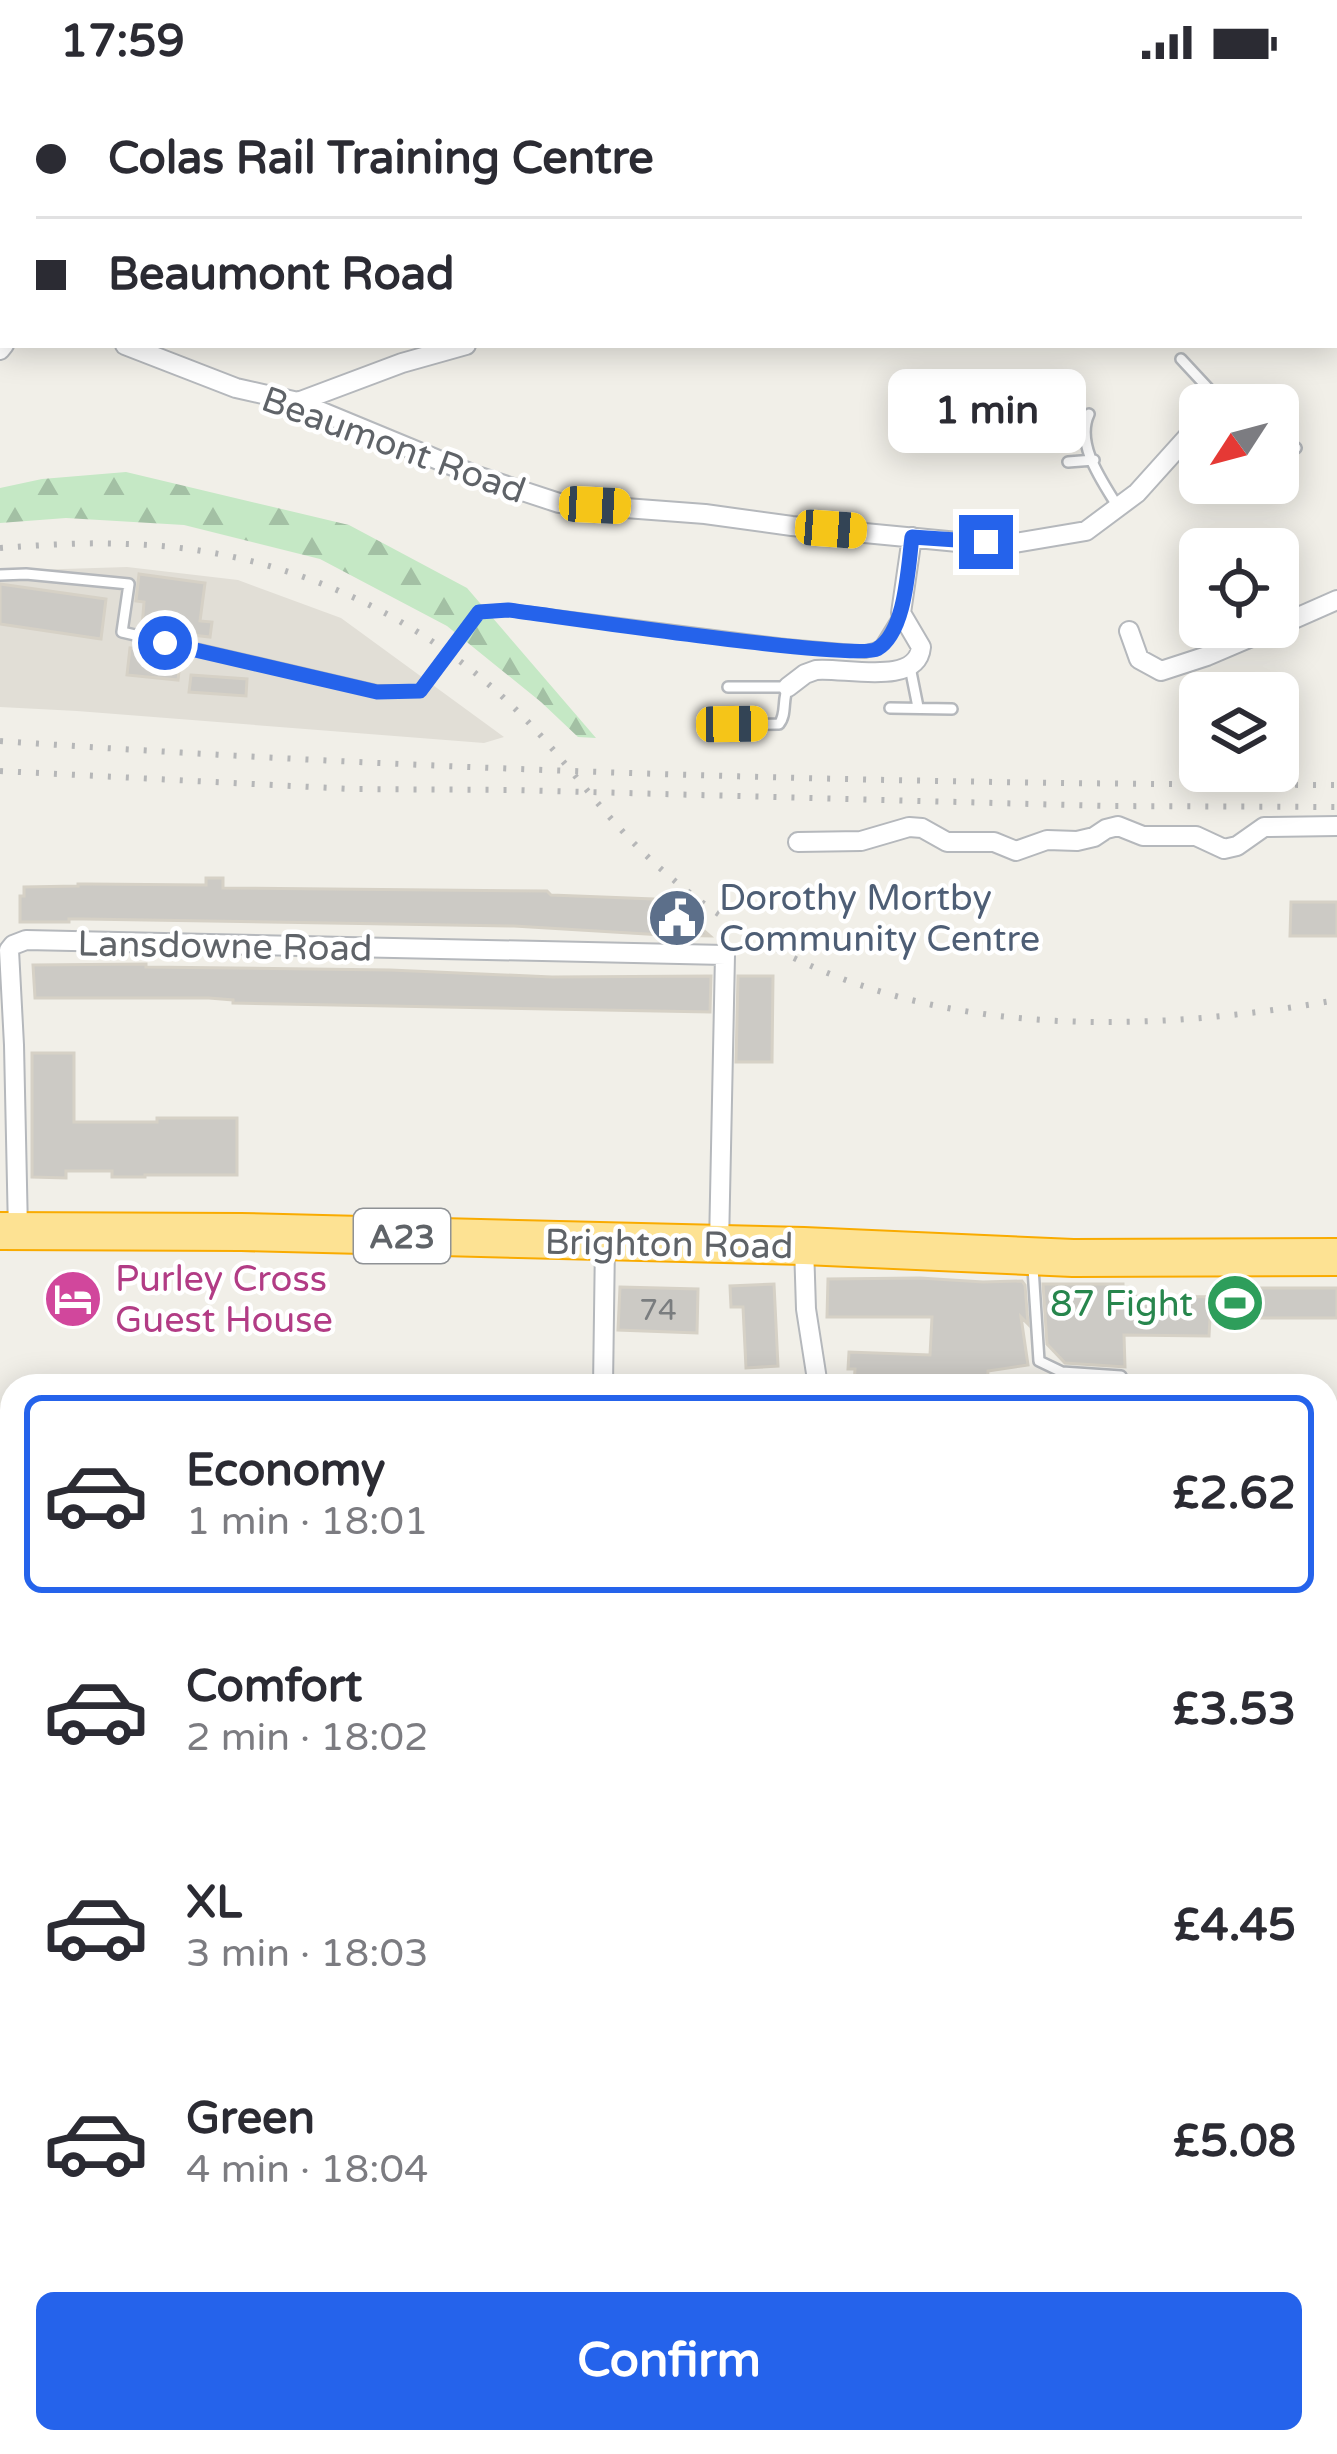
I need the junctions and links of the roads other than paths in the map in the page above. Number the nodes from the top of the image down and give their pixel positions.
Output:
1 (132, 348) edge
2 (455, 348) edge
3 (1180, 359) dead end
4 (1203, 384) edge
5 (298, 402) junction
6 (1089, 414) dead end
7 (1179, 446) edge
8 (1094, 460) junction
9 (1068, 462) dead end
10 (1118, 507) junction
11 (912, 537) junction
12 (0, 575) edge
13 (1337, 600) edge
14 (901, 613) junction
15 (1299, 616) edge
16 (1129, 631) dead end
17 (1226, 648) edge
18 (910, 667) junction
19 (728, 687) dead end
20 (788, 687) junction
21 (918, 707) junction
22 (890, 708) dead end
23 (952, 709) dead end
24 (732, 724) dead end
25 (1337, 826) edge
26 (798, 842) dead end
27 (9, 1231) edge
28 (604, 1242) junction
29 (719, 1245) junction
30 (804, 1246) junction
31 (1033, 1256) junction
32 (1337, 1258) edge
33 (1062, 1372) joint
34 (603, 1374) edge
35 (816, 1374) edge
36 (1092, 1374) edge

1 - 5 street, Beaumont Road
2 - 5 street
3 - 4 lane
5 - 11 street, Beaumont Road
6 - 8 lane
7 - 10 street, Beaumont Road
8 - 9 lane
8 - 10 lane
10 - 11 street, Beaumont Road
11 - 14 street
12 - 14 lane, bridge
13 - 15 street
14 - 18 street
16 - 17 street
18 - 20 street
18 - 21 lane
19 - 20 lane
20 - 24 lane
21 - 22 lane
21 - 23 lane
25 - 26 street
27 - 28 highway, Brighton Road / A23
27 - 29 street, Lansdowne Road
28 - 29 highway, Brighton Road / A23
28 - 34 street
29 - 30 highway, Brighton Road / A23
30 - 31 highway, Brighton Road / A23
30 - 35 street
31 - 32 highway, Brighton Road / A23
31 - 33 lane
33 - 36 lane

